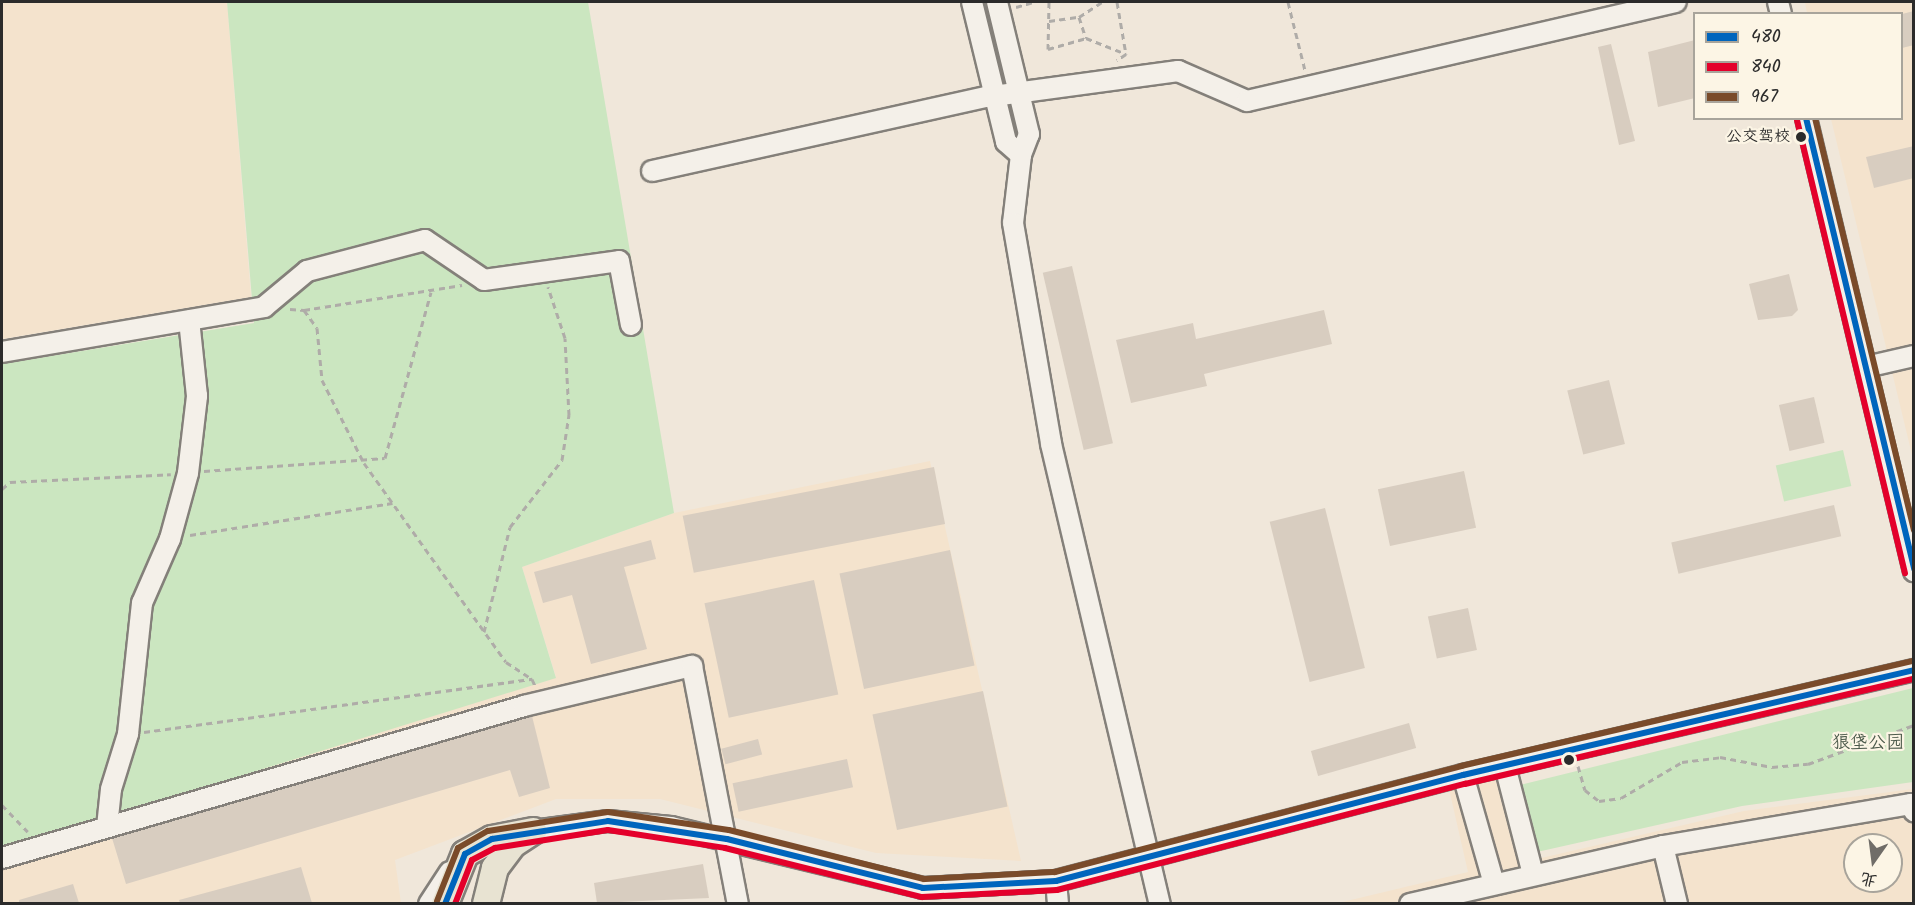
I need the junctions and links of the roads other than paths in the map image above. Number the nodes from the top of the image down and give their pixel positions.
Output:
1 (972, 2) edge
2 (997, 2) edge
3 (1676, 2) edge
4 (1019, 94) junction
5 (995, 96) junction
6 (1806, 120) edge
7 (1021, 155) junction
8 (652, 171) dead end
9 (189, 320) junction
10 (631, 325) dead end
11 (2, 352) edge
12 (1914, 356) edge
13 (1866, 367) junction
14 (1914, 571) edge
15 (1914, 670) edge
16 (1504, 766) junction
17 (1463, 775) junction
18 (1914, 811) edge
19 (107, 827) junction
20 (533, 831) junction
21 (727, 839) junction
22 (1663, 846) junction
23 (465, 854) junction
24 (2, 858) edge
25 (1149, 858) junction
26 (1533, 874) junction
27 (1056, 881) junction
28 (1494, 884) junction
29 (919, 896) edge
30 (429, 903) edge
31 (445, 903) edge
32 (486, 903) edge
33 (738, 903) edge
34 (1058, 903) edge
35 (1160, 903) edge
36 (1410, 903) edge
37 (1677, 903) edge

1 - 5 street
2 - 4 street
3 - 4 street
4 - 5 street
4 - 7 street
5 - 7 street
5 - 8 street
6 - 13 street
7 - 25 street
9 - 10 street
9 - 11 street
9 - 19 street
12 - 13 street
13 - 14 street
15 - 16 street
16 - 17 street
16 - 26 street
17 - 25 street
17 - 28 street
18 - 22 street
19 - 21 street
19 - 24 street
20 - 21 street
20 - 23 main road
20 - 32 main road
21 - 29 street
21 - 33 street
22 - 26 street
22 - 37 street
23 - 30 street
23 - 31 main road
25 - 27 street
25 - 35 street
26 - 28 street
27 - 29 street
27 - 34 street
28 - 36 street

